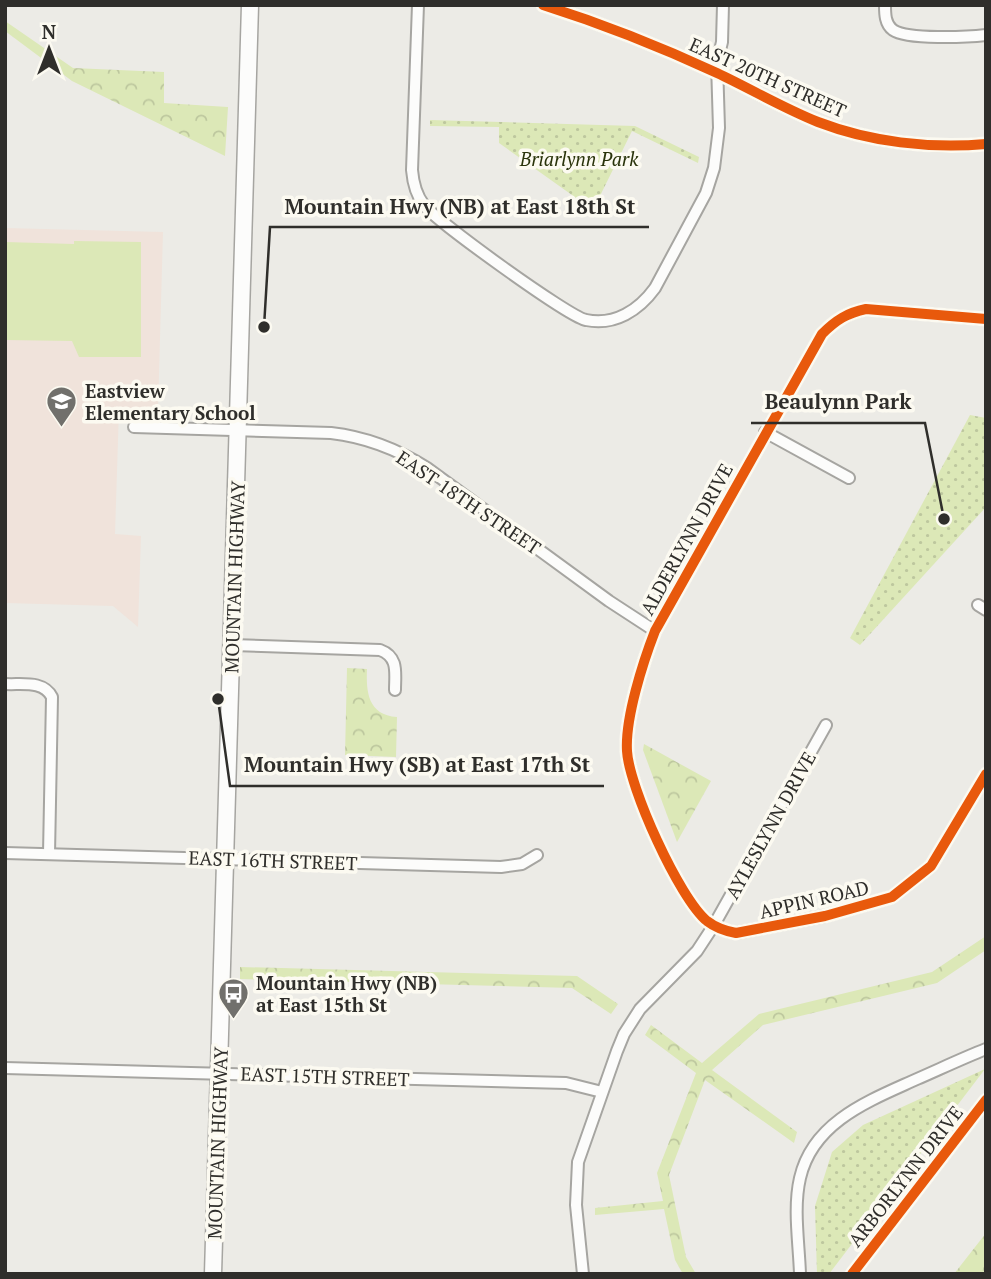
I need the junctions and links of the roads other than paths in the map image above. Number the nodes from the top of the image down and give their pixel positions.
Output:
1 (250, 5) edge
2 (418, 5) edge
3 (543, 5) edge
4 (723, 5) edge
5 (885, 5) edge
6 (986, 35) edge
7 (718, 74) junction
8 (986, 144) edge
9 (986, 319) edge
10 (134, 428) dead end
11 (238, 431) junction
12 (765, 432) junction
13 (849, 478) dead end
14 (655, 631) junction
15 (232, 645) junction
16 (5, 684) edge
17 (395, 690) dead end
18 (826, 725) dead end
19 (986, 774) edge
20 (5, 853) edge
21 (49, 854) junction
22 (537, 855) dead end
23 (226, 859) junction
24 (714, 925) junction
25 (986, 1049) edge
26 (5, 1068) edge
27 (219, 1073) junction
28 (602, 1092) junction
29 (986, 1100) edge
30 (213, 1274) edge
31 (583, 1274) edge
32 (800, 1274) edge
33 (852, 1274) edge

1 - 11 main road, MOUNTAIN HIGHWAY
2 - 7 street
3 - 7 street, EAST 20TH STREET
4 - 7 street
5 - 6 street
7 - 8 street, EAST 20TH STREET
9 - 12 street, ALDERLYNN DRIVE
10 - 11 street, EAST 18TH STREET
11 - 14 street, EAST 18TH STREET
11 - 15 main road, MOUNTAIN HIGHWAY
12 - 13 street
12 - 14 street, ALDERLYNN DRIVE
14 - 24 street, ALDERLYNN DRIVE
15 - 17 street
15 - 23 main road, MOUNTAIN HIGHWAY
16 - 21 street
18 - 24 street, AYLESLYNN DRIVE
19 - 24 street, APPIN ROAD
20 - 21 street, EAST 16TH STREET
21 - 23 street, EAST 16TH STREET
22 - 23 street, EAST 16TH STREET
23 - 27 main road, MOUNTAIN HIGHWAY
24 - 28 street
25 - 32 street
26 - 27 street, EAST 15TH STREET
27 - 28 street, EAST 15TH STREET
27 - 30 main road, MOUNTAIN HIGHWAY
28 - 31 street
29 - 33 street, ARBORLYNN DRIVE

